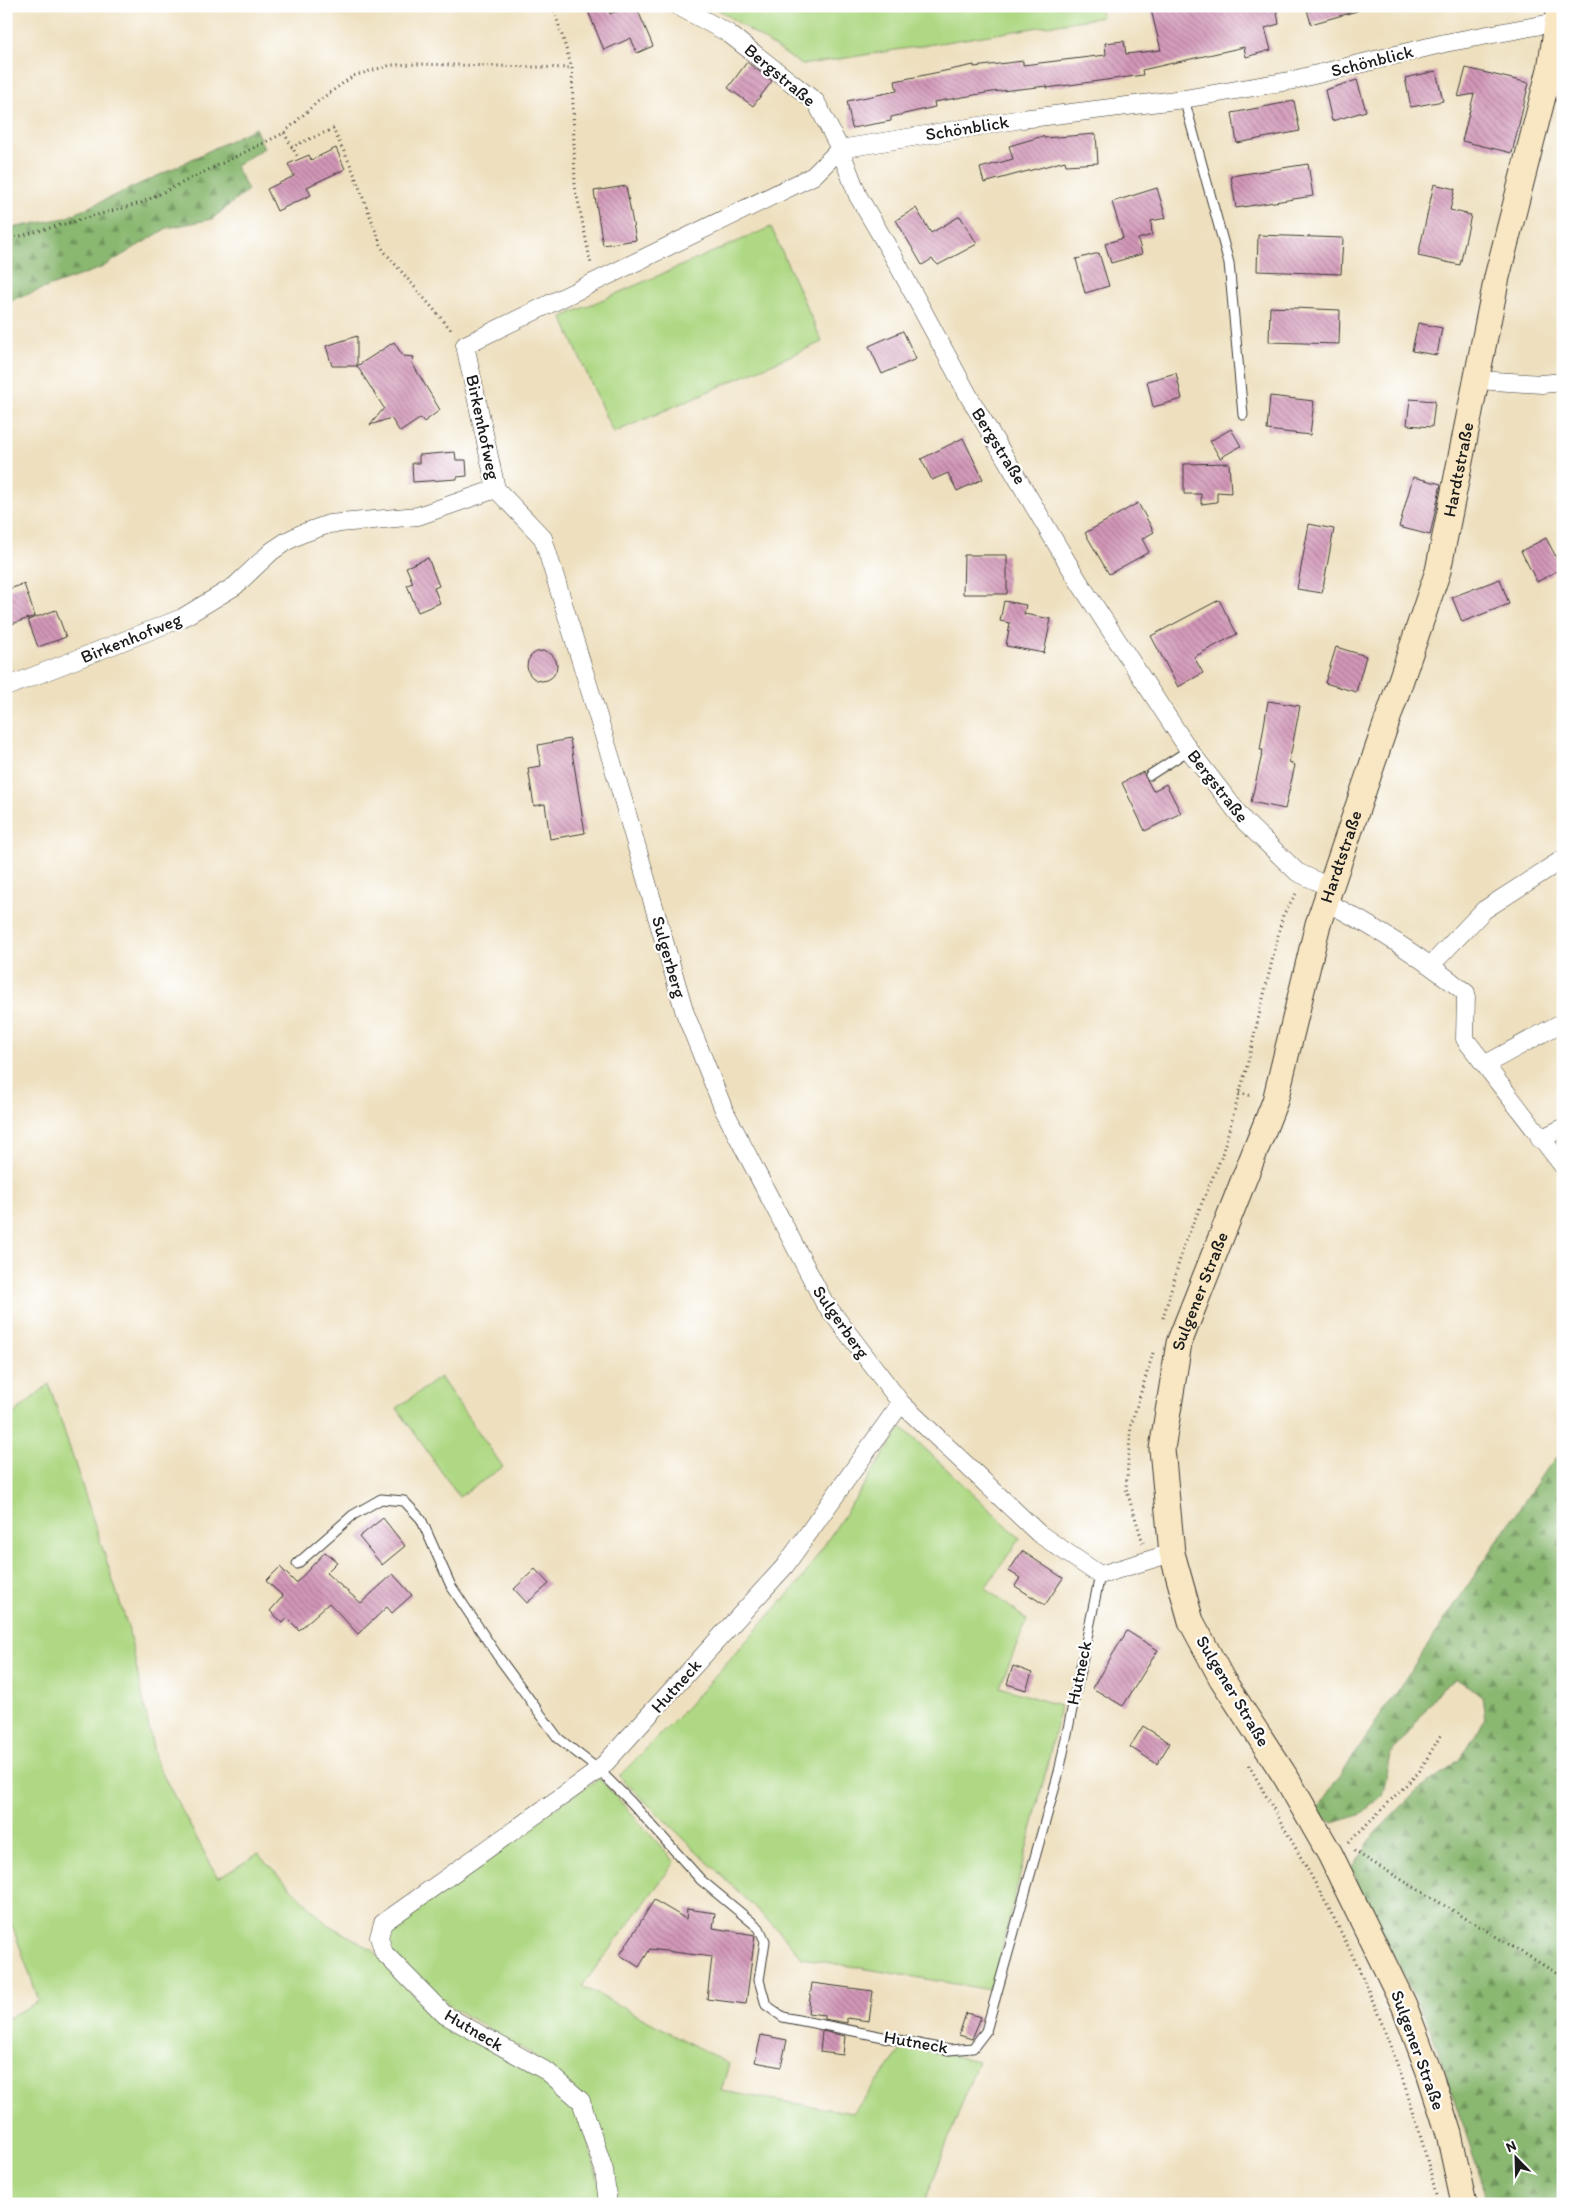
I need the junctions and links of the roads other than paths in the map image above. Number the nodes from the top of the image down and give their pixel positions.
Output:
1 (678, 6) edge
2 (1561, 16) edge
3 (1184, 99) junction
4 (840, 149) junction
5 (1477, 380) junction
6 (1563, 382) edge
7 (1243, 415) dead end
8 (496, 489) junction
9 (6, 687) edge
10 (1190, 750) junction
11 (1150, 775) dead end
12 (1563, 859) edge
13 (1325, 905) junction
14 (1431, 965) junction
15 (1563, 1022) edge
16 (1486, 1064) junction
17 (1563, 1128) edge
18 (1540, 1140) junction
19 (1563, 1166) edge
20 (900, 1403) junction
21 (1172, 1553) junction
22 (297, 1564) dead end
23 (1100, 1574) junction
24 (599, 1770) junction
25 (608, 2204) edge
26 (1464, 2204) edge

1 - 4 street, Bergstraße
2 - 3 street, Schönblick
2 - 5 main road, Hardtstraße
3 - 4 street, Schönblick
3 - 7 lane
4 - 8 street, Birkenhofweg
4 - 10 street, Bergstraße
5 - 6 street
5 - 13 main road, Hardtstraße
8 - 9 street, Birkenhofweg
8 - 20 street, Sulgerberg
10 - 11 lane
10 - 13 street, Bergstraße
12 - 14 street
13 - 14 street, Bergstraße
13 - 21 main road, Sulgener Straße
14 - 16 street, Bergstraße
15 - 16 street
16 - 18 street
17 - 18 street
18 - 19 street
20 - 23 street
20 - 24 street, Hutneck
21 - 23 street
21 - 26 main road, Sulgener Straße
22 - 24 lane, Hutneck
23 - 24 lane, Hutneck
24 - 25 street, Hutneck

